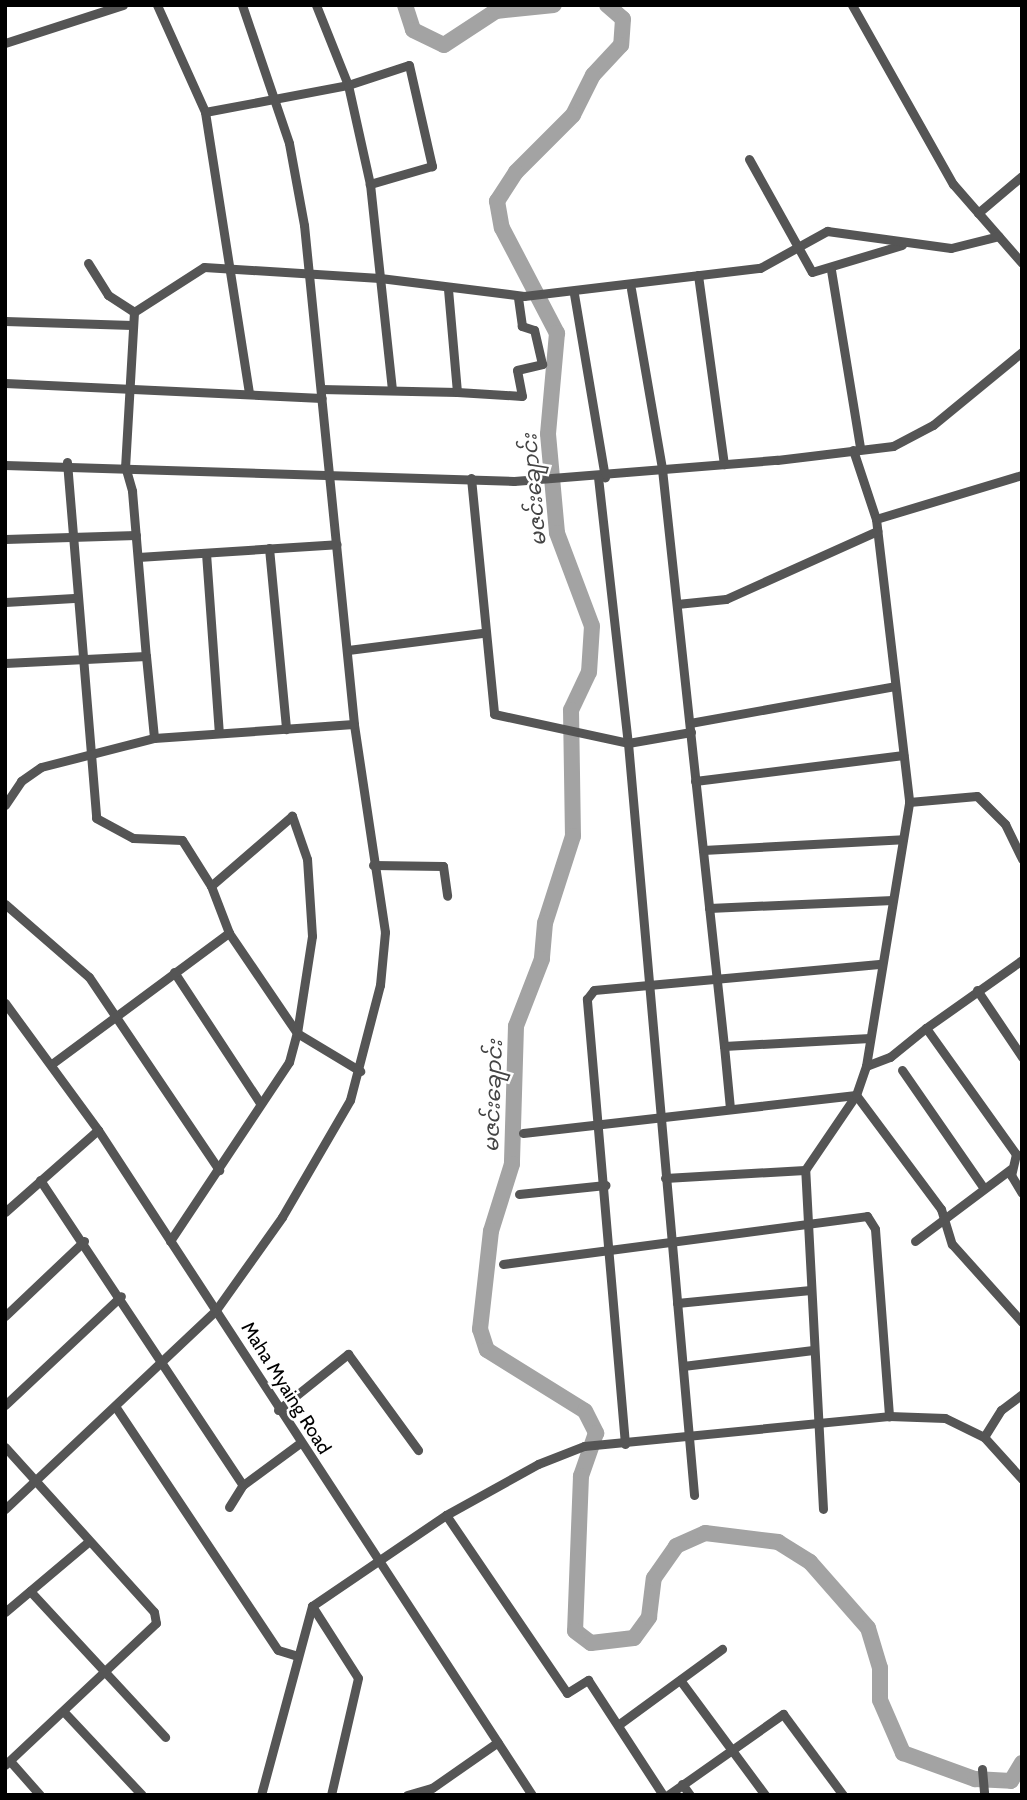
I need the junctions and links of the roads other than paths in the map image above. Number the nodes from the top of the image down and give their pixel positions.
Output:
1 (122, 5) edge
2 (157, 5) edge
3 (242, 5) edge
4 (316, 5) edge
5 (852, 5) edge
6 (5, 43) edge
7 (348, 85) junction
8 (275, 96) junction
9 (205, 112) junction
10 (749, 159) dead end
11 (1022, 176) edge
12 (370, 184) junction
13 (978, 213) junction
14 (999, 236) junction
15 (902, 245) junction
16 (802, 248) junction
17 (88, 263) dead end
18 (1022, 263) edge
19 (831, 270) junction
20 (233, 271) junction
21 (698, 274) junction
22 (306, 276) junction
23 (380, 278) junction
24 (448, 289) junction
25 (631, 289) junction
26 (574, 294) junction
27 (521, 296) junction
28 (134, 312) junction
29 (5, 321) edge
30 (132, 325) junction
31 (1022, 352) edge
32 (5, 383) edge
33 (128, 389) junction
34 (392, 389) junction
35 (457, 392) junction
36 (249, 394) junction
37 (322, 394) junction
38 (857, 449) junction
39 (67, 463) junction
40 (723, 464) junction
41 (5, 465) edge
42 (125, 467) junction
43 (662, 469) junction
44 (326, 474) junction
45 (1022, 475) edge
46 (602, 477) junction
47 (471, 478) junction
48 (876, 519) junction
49 (877, 531) junction
50 (136, 536) junction
51 (69, 537) junction
52 (5, 539) edge
53 (337, 544) junction
54 (269, 548) junction
55 (206, 552) junction
56 (138, 557) junction
57 (74, 598) junction
58 (5, 602) edge
59 (677, 604) junction
60 (482, 633) junction
61 (348, 650) junction
62 (146, 656) junction
63 (79, 659) junction
64 (5, 663) edge
65 (895, 686) junction
66 (354, 724) junction
67 (691, 727) junction
68 (286, 729) junction
69 (219, 733) junction
70 (154, 738) junction
71 (628, 743) junction
72 (90, 753) junction
73 (903, 755) junction
74 (695, 781) junction
75 (909, 802) junction
76 (5, 805) edge
77 (903, 839) junction
78 (703, 850) junction
79 (1022, 859) edge
80 (373, 865) junction
81 (211, 886) junction
82 (447, 896) dead end
83 (893, 900) junction
84 (5, 904) edge
85 (709, 908) junction
86 (229, 933) junction
87 (1022, 960) edge
88 (882, 964) junction
89 (174, 972) junction
90 (716, 978) junction
91 (648, 988) junction
92 (977, 989) junction
93 (5, 1003) edge
94 (117, 1015) junction
95 (926, 1028) junction
96 (297, 1033) junction
97 (870, 1038) junction
98 (724, 1046) junction
99 (1022, 1058) edge
100 (53, 1063) junction
101 (866, 1066) junction
102 (902, 1070) dead end
103 (360, 1071) junction
104 (856, 1095) junction
105 (260, 1103) junction
106 (730, 1108) junction
107 (659, 1114) junction
108 (600, 1123) junction
109 (98, 1130) junction
110 (523, 1133) dead end
111 (1011, 1169) junction
112 (219, 1170) junction
113 (805, 1170) junction
114 (665, 1178) junction
115 (40, 1180) junction
116 (606, 1185) junction
117 (984, 1187) junction
118 (1022, 1193) edge
119 (519, 1194) dead end
120 (5, 1212) edge
121 (943, 1217) junction
122 (808, 1224) junction
123 (671, 1240) junction
124 (84, 1241) junction
125 (170, 1241) junction
126 (915, 1241) dead end
127 (611, 1247) junction
128 (503, 1264) dead end
129 (810, 1290) junction
130 (121, 1296) junction
131 (677, 1303) junction
132 (216, 1310) junction
133 (5, 1316) edge
134 (1022, 1322) edge
135 (813, 1350) junction
136 (164, 1361) junction
137 (683, 1366) junction
138 (1022, 1394) edge
139 (5, 1405) edge
140 (115, 1406) junction
141 (278, 1410) junction
142 (889, 1416) junction
143 (816, 1425) junction
144 (984, 1437) junction
145 (690, 1440) junction
146 (300, 1443) junction
147 (624, 1444) junction
148 (5, 1447) edge
149 (418, 1450) dead end
150 (1022, 1479) edge
151 (37, 1481) junction
152 (243, 1485) junction
153 (694, 1495) dead end
154 (229, 1507) dead end
155 (5, 1509) edge
156 (822, 1509) dead end
157 (446, 1515) junction
158 (88, 1542) junction
159 (379, 1562) junction
160 (30, 1591) junction
161 (312, 1606) junction
162 (5, 1612) edge
163 (722, 1650) dead end
164 (298, 1656) junction
165 (107, 1675) junction
166 (680, 1680) junction
167 (65, 1713) junction
168 (618, 1726) junction
169 (165, 1737) dead end
170 (498, 1742) junction
171 (730, 1747) junction
172 (7, 1763) edge
173 (982, 1769) dead end
174 (682, 1784) junction
175 (434, 1791) edge
176 (984, 1794) edge
177 (40, 1795) edge
178 (142, 1795) edge
179 (261, 1795) edge
180 (331, 1795) edge
181 (407, 1795) edge
182 (533, 1795) edge
183 (665, 1795) edge
184 (690, 1795) edge
185 (765, 1795) edge
186 (843, 1795) edge

1 - 6 street
2 - 9 street
3 - 8 street
4 - 7 street
5 - 13 street
7 - 8 street
7 - 12 street
7 - 12 street
8 - 9 street
8 - 22 street
9 - 20 street
10 - 16 street
11 - 13 street
12 - 23 street
13 - 14 street
14 - 15 street
14 - 18 street
15 - 16 street
15 - 19 street
16 - 19 street
16 - 21 street
17 - 28 street
19 - 38 street
20 - 22 street
20 - 28 street
20 - 36 street
21 - 25 street
21 - 40 street
22 - 23 street
22 - 37 street
23 - 24 street
23 - 34 street
24 - 27 street
24 - 35 street
25 - 26 street
25 - 43 street
26 - 27 street
26 - 46 street
27 - 35 street
28 - 30 street
29 - 30 street
30 - 33 street
31 - 38 street
32 - 33 street
33 - 36 street
33 - 42 street
34 - 35 street
34 - 37 street
36 - 37 street
37 - 44 street
38 - 40 street
38 - 48 street
39 - 41 street
39 - 42 street
39 - 51 street
40 - 43 street
42 - 44 street
42 - 50 street
43 - 46 street
43 - 59 street
44 - 47 street
44 - 53 street
45 - 48 street
46 - 47 street
46 - 71 street
47 - 60 street
48 - 49 street
49 - 59 street
49 - 65 street
50 - 51 street
50 - 56 street
51 - 52 street
51 - 57 street
53 - 54 street
53 - 61 street
54 - 55 street
54 - 68 street
55 - 56 street
55 - 69 street
56 - 62 street
57 - 58 street
57 - 63 street
59 - 67 street
60 - 61 street
60 - 71 street
61 - 66 street
62 - 63 street
62 - 70 street
63 - 64 street
63 - 72 street
65 - 67 street
65 - 73 street
66 - 68 street
66 - 80 street
67 - 71 street
67 - 74 street
68 - 69 street
69 - 70 street
70 - 72 street
71 - 91 street
72 - 76 street
72 - 81 street
73 - 74 street
73 - 75 street
74 - 78 street
75 - 77 street
75 - 79 street
77 - 78 street
77 - 83 street
78 - 85 street
80 - 82 street
80 - 103 street
81 - 86 street
81 - 96 street
83 - 85 street
83 - 88 street
84 - 94 street
85 - 90 street
86 - 89 street
86 - 96 street
87 - 92 street
88 - 90 street
88 - 97 street
89 - 94 street
89 - 105 street
90 - 91 street
90 - 98 street
91 - 107 street
91 - 108 street
92 - 95 street
92 - 99 street
93 - 100 street, Maha Myaing Road
94 - 100 street
94 - 112 street
95 - 101 street
95 - 111 street
96 - 103 street
96 - 105 street
97 - 98 street
97 - 101 street
98 - 106 street
100 - 109 street, Maha Myaing Road
101 - 104 street
102 - 117 street
103 - 132 street
104 - 106 street
104 - 113 street
104 - 121 street
105 - 112 street
106 - 107 street
107 - 108 street
107 - 114 street
108 - 110 street
108 - 116 street
109 - 115 street
109 - 125 street, Maha Myaing Road
111 - 117 street
111 - 118 street
112 - 125 street
113 - 114 street
113 - 122 street
114 - 123 street
115 - 120 street
115 - 124 street
116 - 119 street
116 - 127 street
117 - 121 street
121 - 126 street
121 - 134 street
122 - 123 street
122 - 129 street
122 - 142 street
123 - 127 street
123 - 131 street
124 - 130 street
124 - 133 street
125 - 132 street, Maha Myaing Road
127 - 128 street
127 - 147 street
129 - 131 street
129 - 135 street
130 - 136 street
130 - 139 street
131 - 137 street
132 - 136 street
132 - 141 street, Maha Myaing Road
135 - 137 street
135 - 143 street
136 - 140 street
136 - 152 street
137 - 145 street
138 - 144 street
140 - 151 street
140 - 164 street
141 - 146 street, Maha Myaing Road
141 - 149 street
142 - 143 street
142 - 144 street
143 - 145 street
143 - 156 street
144 - 150 street
145 - 147 street
145 - 153 street
146 - 152 street
146 - 159 street, Maha Myaing Road
147 - 157 street
148 - 151 street
151 - 155 street
151 - 158 street
152 - 154 street
157 - 159 street
157 - 168 street
158 - 160 street
158 - 165 street
159 - 161 street
159 - 170 street, Maha Myaing Road
160 - 162 street
160 - 165 street
161 - 164 street
161 - 180 street
163 - 166 street
164 - 179 street
165 - 167 street
165 - 169 street
166 - 168 street
166 - 171 street
167 - 172 street
167 - 178 street
168 - 183 street
170 - 175 street
170 - 182 street, Maha Myaing Road
171 - 174 street
171 - 185 street
171 - 186 street
172 - 177 street
173 - 176 street
174 - 183 street
174 - 184 street
175 - 181 street

